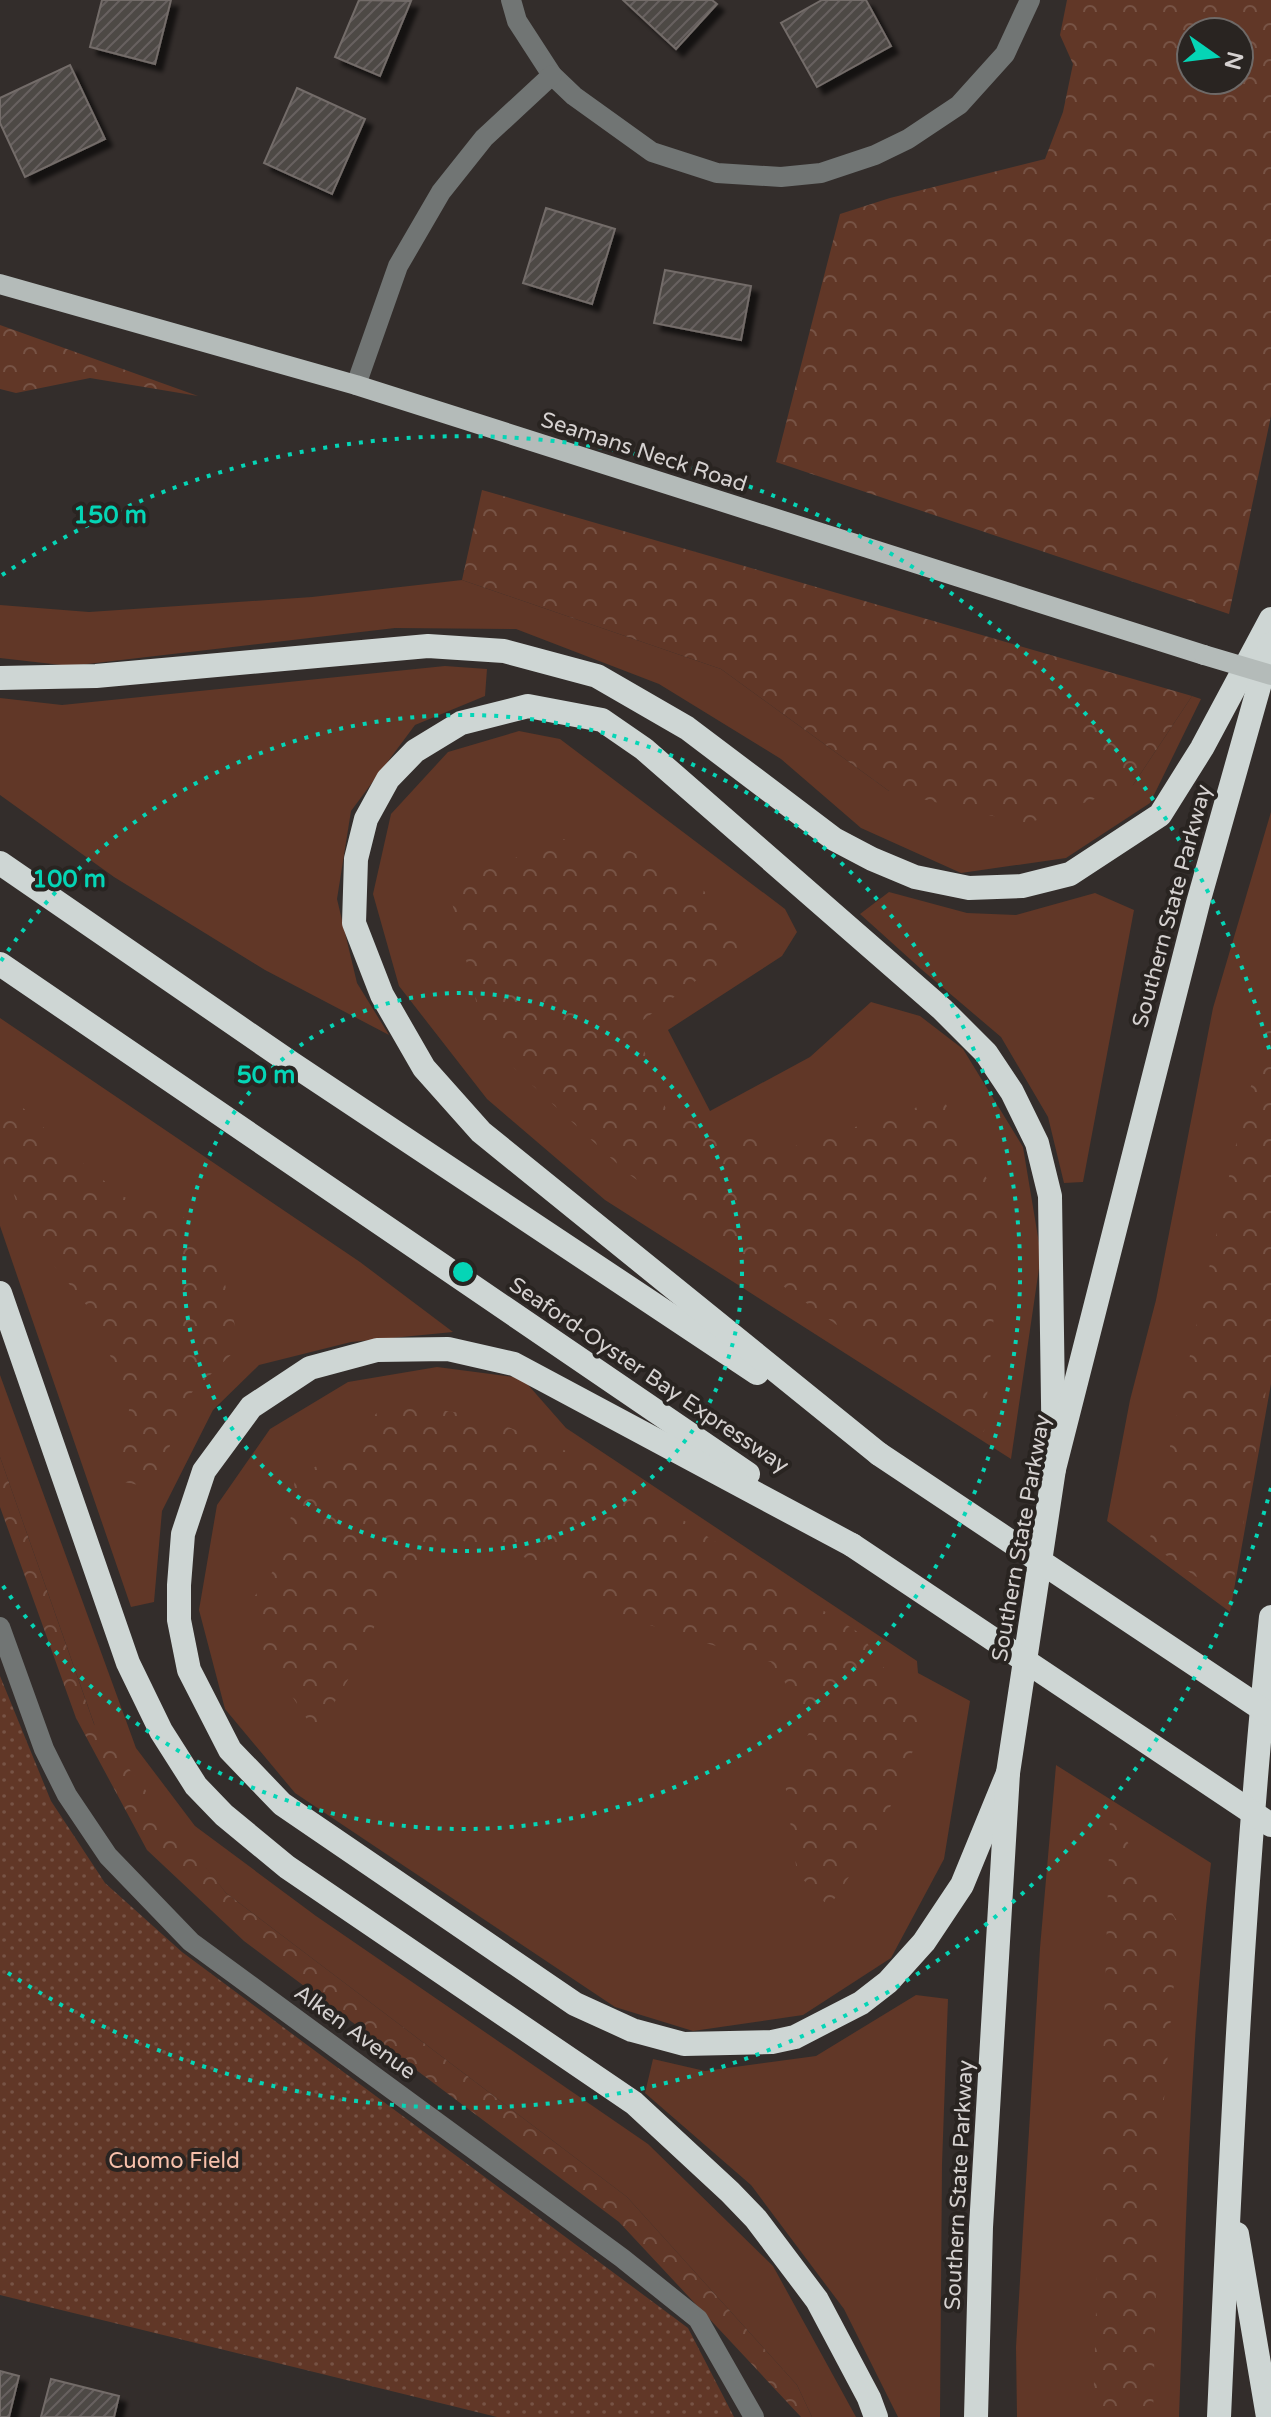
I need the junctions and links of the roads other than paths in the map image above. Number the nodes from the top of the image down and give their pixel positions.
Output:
1 (511, 0) edge
2 (1030, 0) edge
3 (552, 75) junction
4 (0, 284) edge
5 (356, 385) junction
6 (1271, 619) edge
7 (1271, 644) edge
8 (1271, 675) edge
9 (0, 678) edge
10 (0, 863) edge
11 (0, 964) edge
12 (0, 1293) edge
13 (879, 1454) junction
14 (1054, 1469) junction
15 (852, 1545) junction
16 (1271, 1617) edge
17 (0, 1627) edge
18 (1271, 1715) edge
19 (1008, 1773) junction
20 (1271, 1825) edge
21 (1229, 2182) junction
22 (754, 2417) edge
23 (876, 2417) edge
24 (976, 2417) edge
25 (1219, 2417) edge
26 (1268, 2417) edge

1 - 3 street
2 - 3 street
3 - 5 street
4 - 5 main road, Seamans Neck Road
5 - 8 main road, Seamans Neck Road, bridge
6 - 9 highway
7 - 14 highway, Southern State Parkway
10 - 13 highway
11 - 15 highway, Seaford-Oyster Bay Expressway
12 - 23 highway
13 - 14 highway
13 - 18 highway, bridge
14 - 19 highway, Southern State Parkway
15 - 19 highway
15 - 20 highway, Seaford-Oyster Bay Expressway, bridge
16 - 21 highway
17 - 22 street, Alken Avenue
19 - 24 highway, Southern State Parkway
21 - 25 highway
21 - 26 highway

